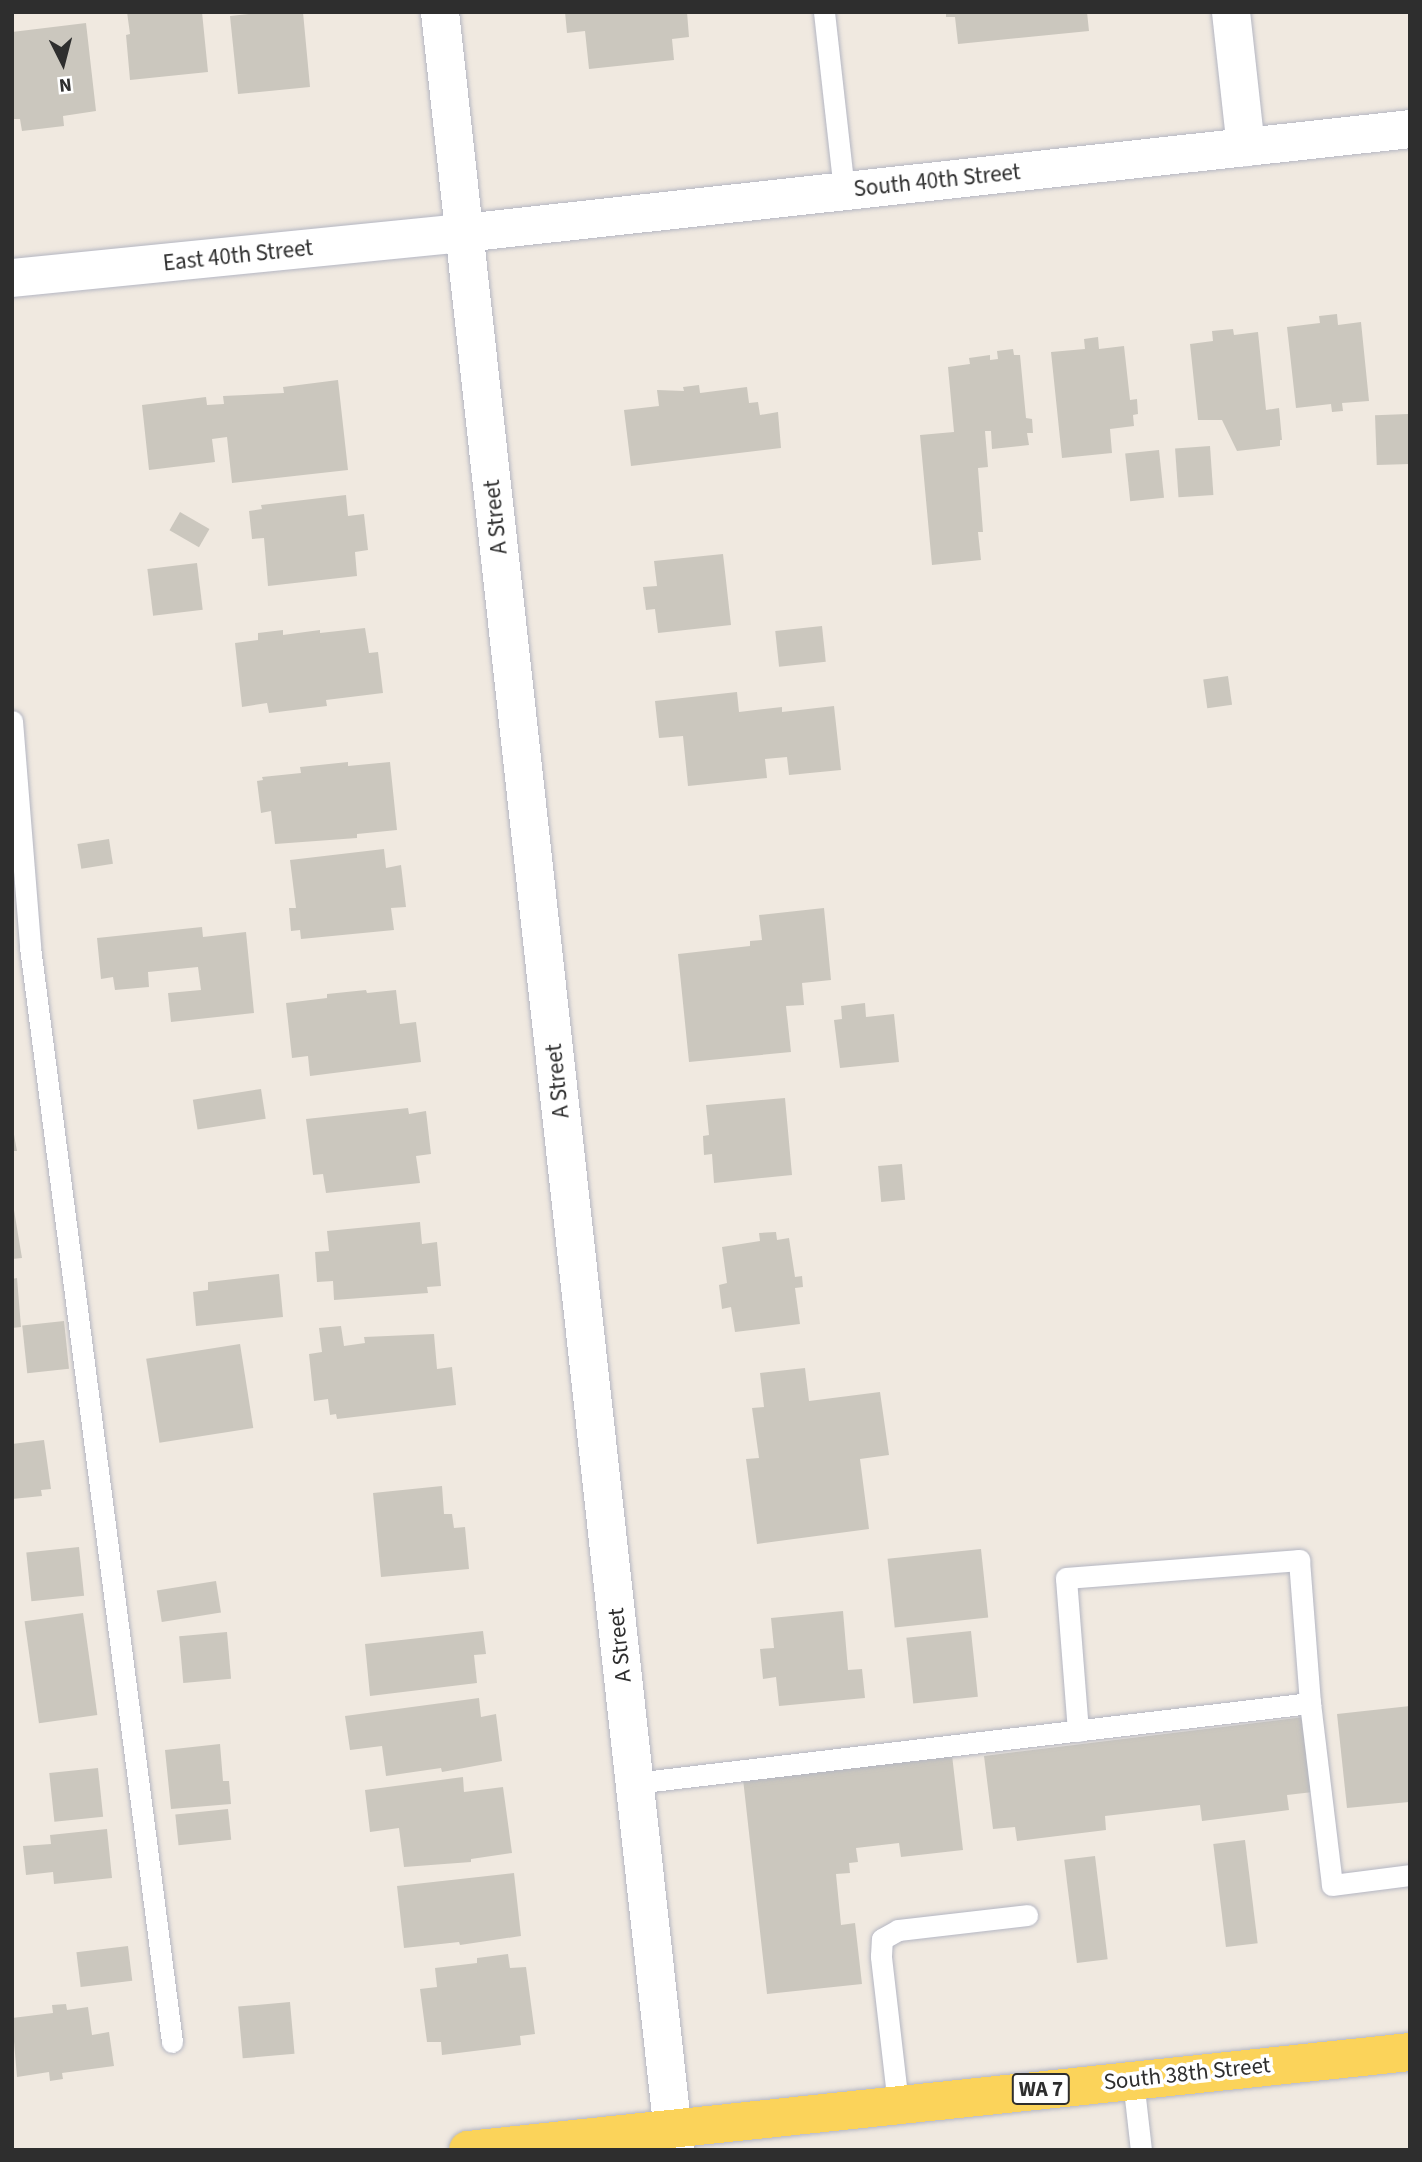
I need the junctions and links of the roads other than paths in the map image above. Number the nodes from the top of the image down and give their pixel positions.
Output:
1 (440, 12) edge
2 (824, 12) edge
3 (1231, 12) edge
4 (1410, 129) edge
5 (1246, 147) junction
6 (844, 191) junction
7 (464, 233) junction
8 (12, 278) edge
9 (12, 721) edge
10 (1310, 1703) junction
11 (1078, 1731) junction
12 (635, 1783) junction
13 (1410, 1875) edge
14 (1027, 1915) dead end
15 (172, 2042) dead end
16 (1410, 2052) edge
17 (1133, 2080) junction
18 (898, 2104) junction
19 (674, 2138) edge
20 (468, 2150) edge
21 (1141, 2150) edge

1 - 7 street, A Street
2 - 6 lane
3 - 5 street
4 - 5 street, South 40th Street
5 - 6 street, South 40th Street
6 - 7 street, South 40th Street
7 - 8 street, East 40th Street
7 - 12 street, A Street
9 - 15 lane
10 - 11 lane
10 - 11 lane
10 - 13 lane
11 - 12 lane
12 - 19 street, A Street
14 - 18 lane
16 - 17 main road, South 38th Street / WA 7
17 - 18 main road, South 38th Street / WA 7
17 - 21 lane
18 - 19 main road, South 38th Street / WA 7
19 - 20 main road, WA 7

